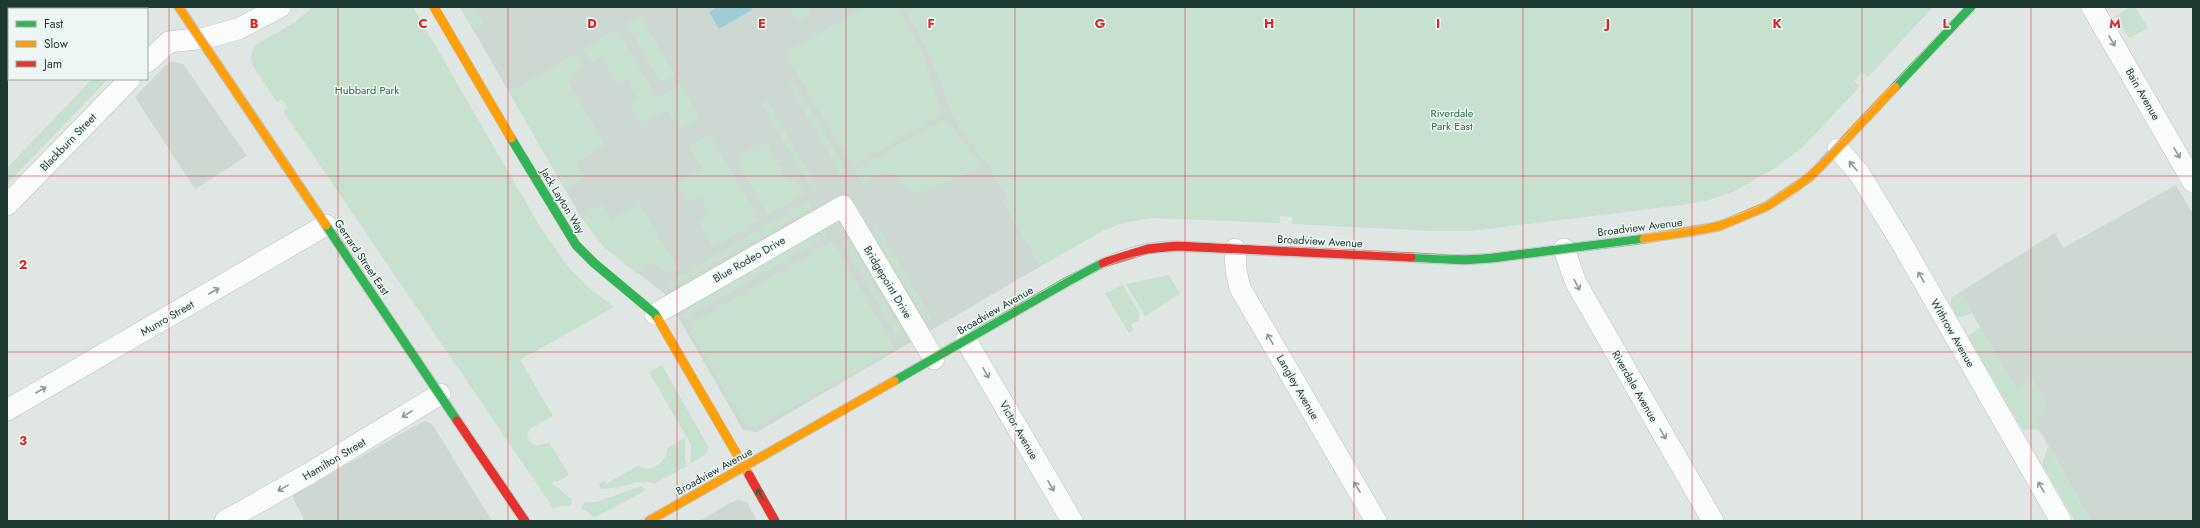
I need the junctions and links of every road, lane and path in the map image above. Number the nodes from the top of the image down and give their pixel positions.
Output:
1 (179, 7) edge
2 (280, 7) edge
3 (434, 7) edge
4 (1971, 7) edge
5 (2092, 7) edge
6 (200, 38) junction
7 (148, 61) edge
8 (129, 80) edge
9 (1838, 149) junction
10 (2193, 182) edge
11 (7, 205) edge
12 (843, 206) joint
13 (326, 225) junction
14 (1564, 248) junction
15 (1235, 249) junction
16 (655, 314) junction
17 (966, 340) junction
18 (934, 359) junction
19 (440, 394) junction
20 (7, 410) edge
21 (744, 468) junction
22 (225, 521) edge
23 (525, 521) edge
24 (650, 521) edge
25 (775, 521) edge
26 (1072, 521) edge
27 (1376, 521) edge
28 (1713, 521) edge
29 (2061, 521) edge

1 - 6 main road, Gerrard Street East
2 - 6 street
3 - 16 main road, Jack Layton Way
4 - 9 main road, Broadview Avenue
5 -> 10 street, Bain Avenue
6 - 7 street
6 - 13 main road, Gerrard Street East
8 - 11 street, Blackburn Street
9 - 14 main road, Broadview Avenue
29 -> 9 street, Withrow Avenue
12 - 16 street, Blue Rodeo Drive
12 - 18 street, Bridgepoint Drive
13 - 19 main road, Gerrard Street East
20 -> 13 street, Munro Street
14 - 15 main road, Broadview Avenue
14 -> 28 street, Riverdale Avenue
15 - 17 main road, Broadview Avenue
27 -> 15 street, Langley Avenue
16 - 21 main road, Jack Layton Way
17 - 18 main road, Broadview Avenue
17 -> 26 street, Victor Avenue
18 - 21 main road, Broadview Avenue
19 -> 22 street, Hamilton Street
19 - 23 main road, Gerrard Street East
21 - 24 main road, Broadview Avenue
25 -> 21 main road, Jack Layton Way

